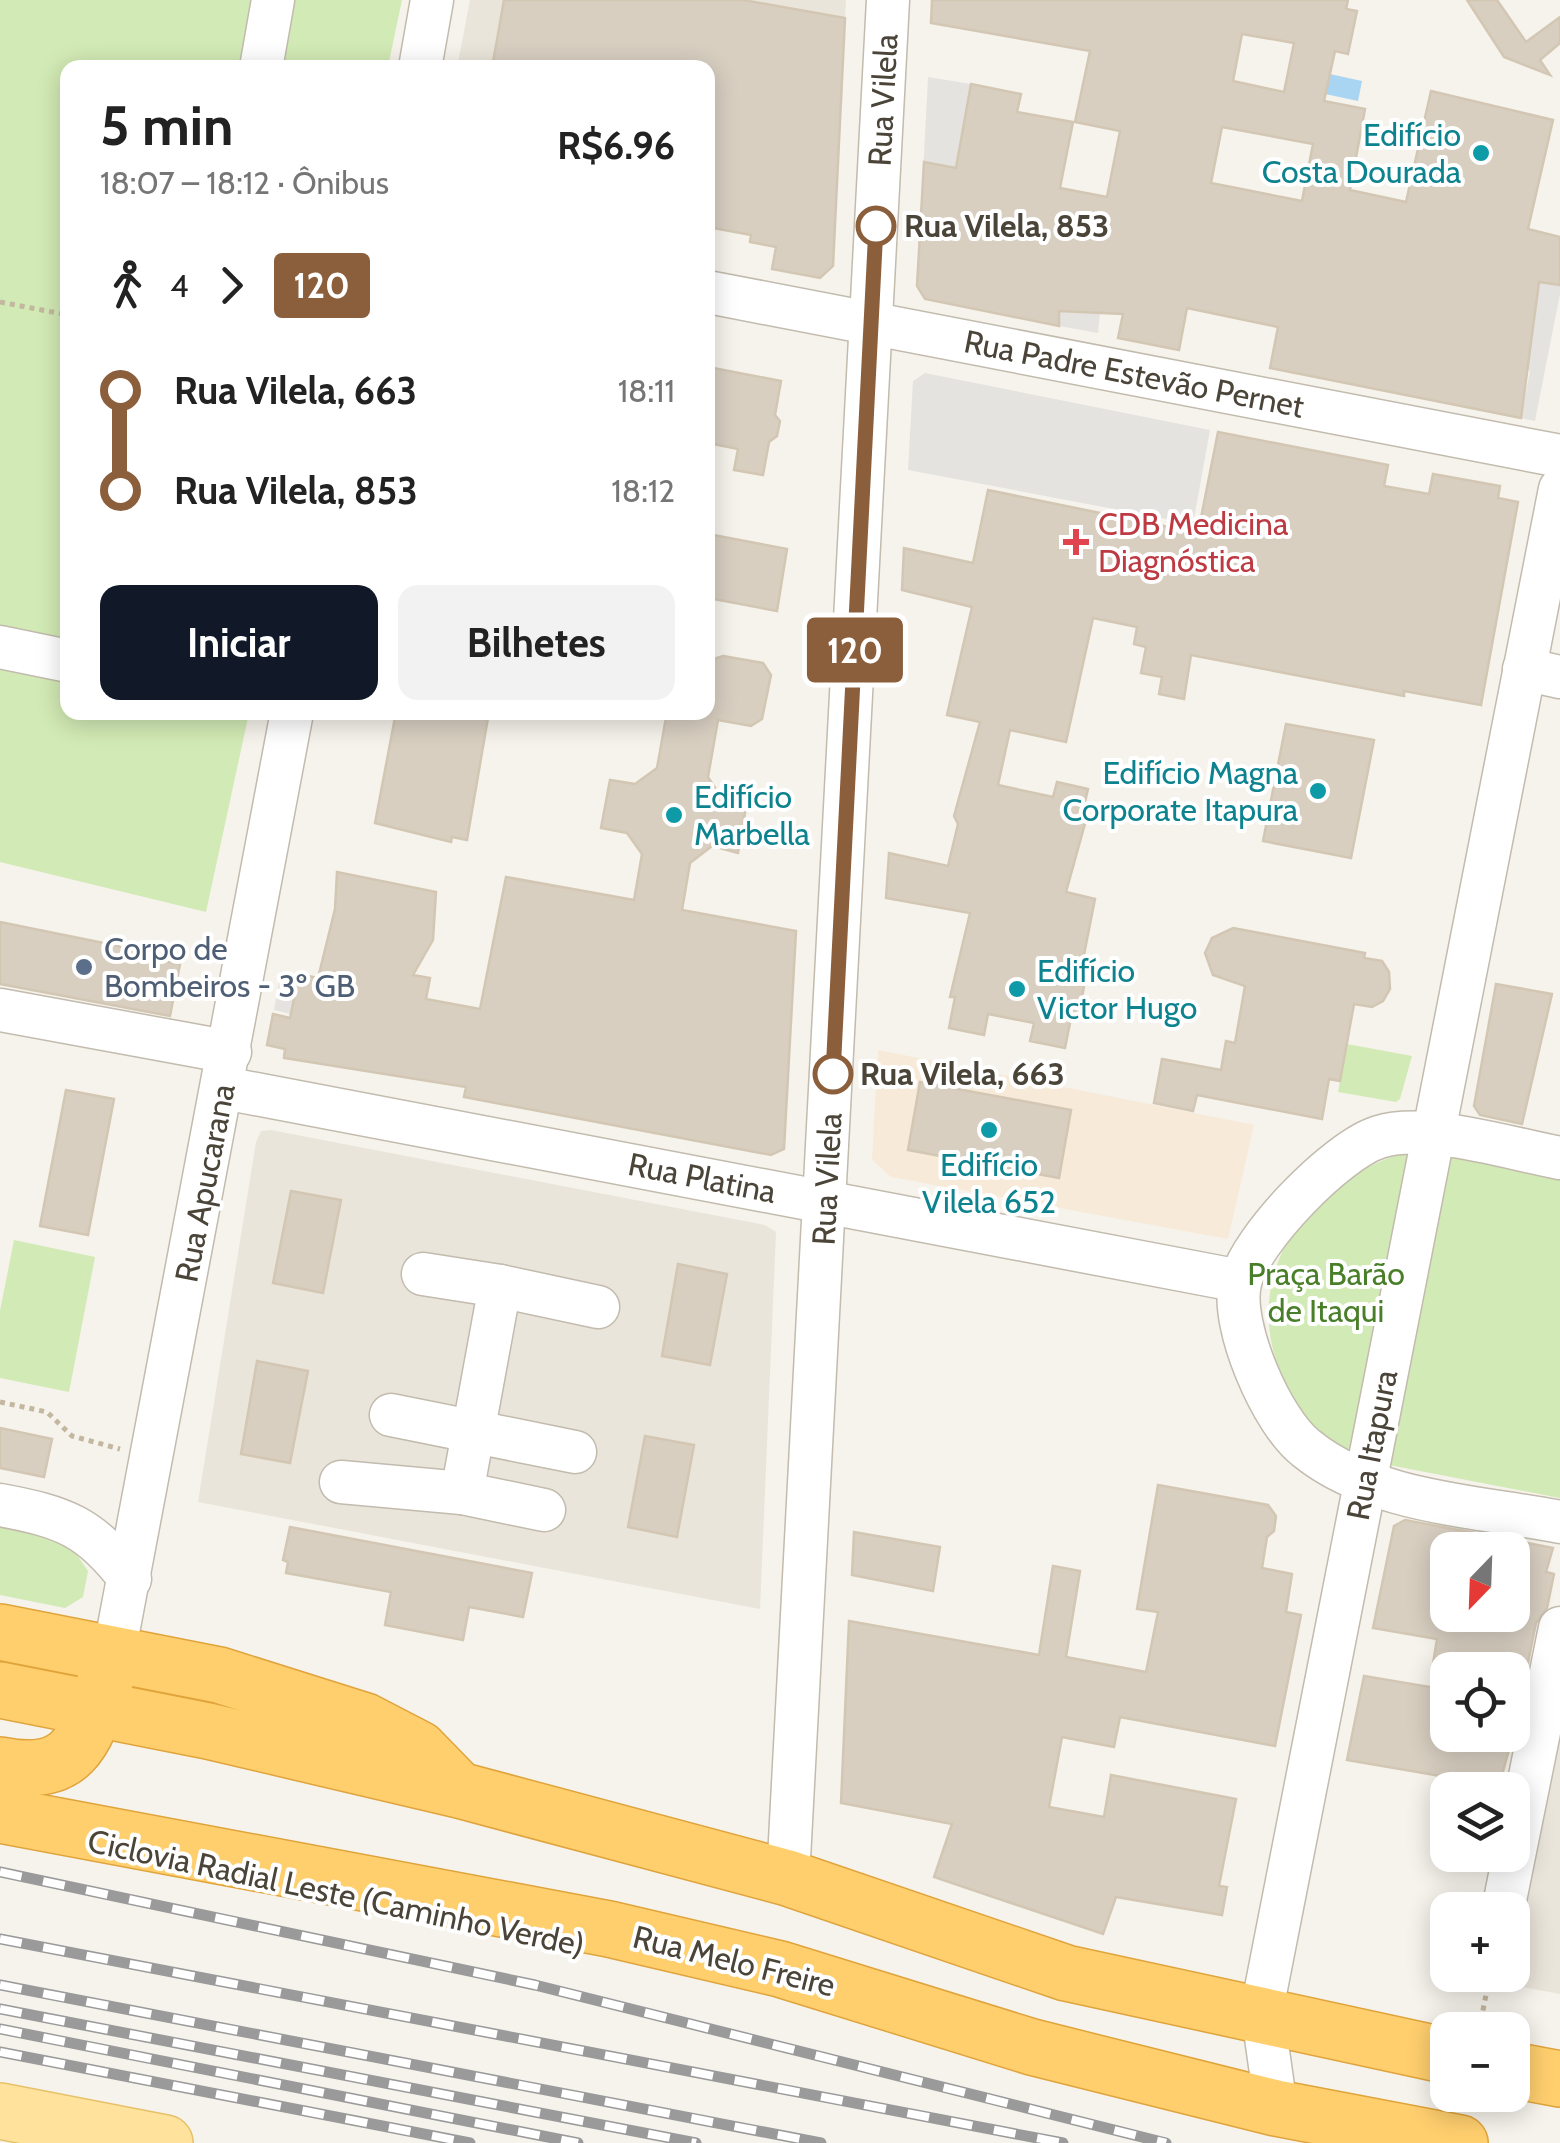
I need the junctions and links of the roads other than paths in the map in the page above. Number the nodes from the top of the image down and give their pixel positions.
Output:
1 (274, 0) edge
2 (432, 0) edge
3 (888, 0) edge
4 (262, 60) edge
5 (421, 60) edge
6 (715, 293) edge
7 (871, 324) junction
8 (1560, 456) edge
9 (1560, 489) edge
10 (0, 647) edge
11 (60, 659) edge
12 (1542, 673) edge
13 (291, 720) edge
14 (0, 1010) edge
15 (227, 1070) junction
16 (1433, 1135) junction
17 (1560, 1158) edge
18 (826, 1202) junction
19 (423, 1274) dead end
20 (1240, 1281) junction
21 (500, 1286) junction
22 (598, 1306) dead end
23 (390, 1415) dead end
24 (476, 1429) junction
25 (575, 1452) dead end
26 (1366, 1481) junction
27 (341, 1482) dead end
28 (462, 1493) junction
29 (0, 1505) edge
30 (544, 1510) dead end
31 (1560, 1522) edge
32 (130, 1579) junction
33 (1560, 1628) edge
34 (0, 1632) edge
35 (114, 1653) junction
36 (0, 1690) edge
37 (96, 1709) junction
38 (0, 1765) edge
39 (459, 1790) junction
40 (0, 1815) edge
41 (788, 1878) junction
42 (1507, 1892) edge
43 (1264, 2019) junction
44 (1430, 2052) edge
45 (1530, 2073) edge
46 (1560, 2079) edge
47 (1276, 2108) junction
48 (0, 2111) edge
49 (165, 2143) edge
50 (1460, 2143) edge

1 - 4 street
2 - 5 street
3 - 7 street, Rua Vilela
6 - 7 street, Rua Padre Estevão Pernet
7 - 8 street, Rua Padre Estevão Pernet
7 - 18 street, Rua Vilela
9 - 12 street, Rua Itapura
10 - 11 street
12 - 16 street, Rua Itapura
13 - 15 street, Rua Apucarana
14 - 15 street, Rua Platina
15 - 18 street, Rua Platina
15 - 32 street, Rua Apucarana
16 - 17 street
16 - 20 street
16 - 26 street, Rua Itapura
18 - 20 street, Rua Platina
18 - 41 street, Rua Vilela
19 - 21 street
20 - 26 street
21 - 22 street
21 - 24 street
23 - 24 street
24 - 25 street
24 - 28 street
26 - 31 street
26 - 43 street, Rua Itapura
27 - 28 street
28 - 30 street
29 - 32 street
32 - 35 street, Rua Apucarana
33 - 42 street
34 - 35 highway
35 - 37 highway
35 - 39 highway
36 - 37 highway
37 - 38 highway
37 - 39 highway
39 - 41 highway
40 - 47 highway, Rua Melo Freire
41 - 43 highway
43 - 44 highway
43 - 47 street, Rua Itapura
45 - 46 highway
47 - 50 highway, Rua Melo Freire
48 - 49 main road

